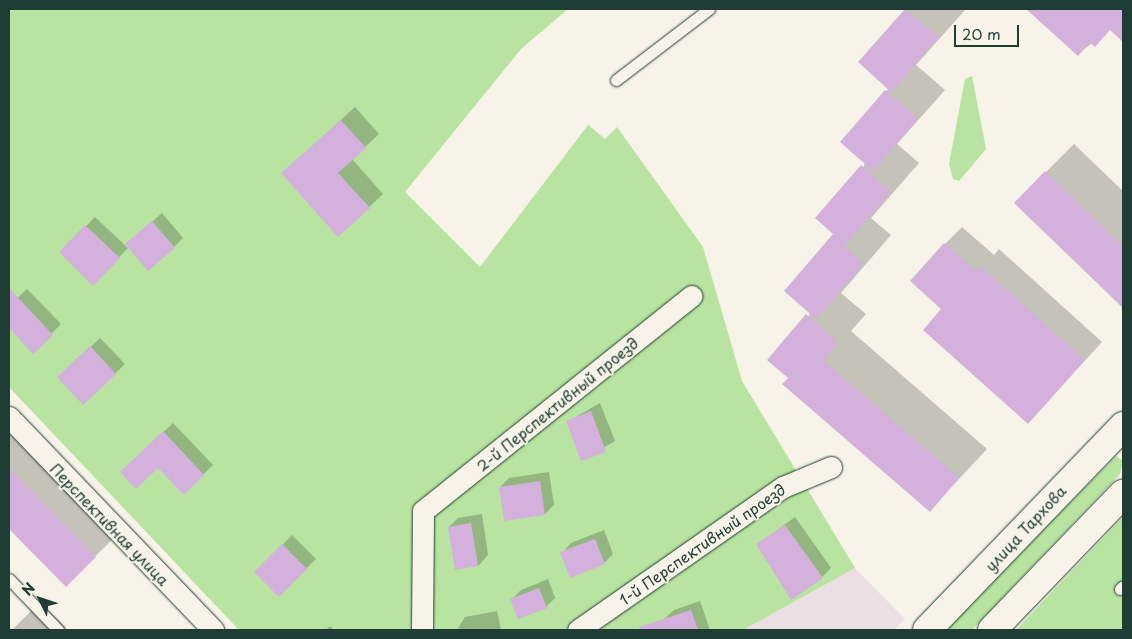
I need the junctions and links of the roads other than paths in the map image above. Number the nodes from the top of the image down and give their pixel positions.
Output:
1 (709, 9) edge
2 (616, 80) dead end
3 (691, 296) dead end
4 (9, 417) edge
5 (1123, 426) edge
6 (831, 467) dead end
7 (1123, 494) edge
8 (12, 587) edge
9 (58, 630) edge
10 (213, 630) edge
11 (422, 630) edge
12 (578, 630) edge
13 (927, 630) edge
14 (992, 630) edge

1 - 2 lane
3 - 11 street, 2-й Перспективный проезд
4 - 10 street, Перспективная улица
5 - 13 main road, улица Тархова
6 - 12 street, 1-й Перспективный проезд
7 - 14 main road
8 - 9 lane

